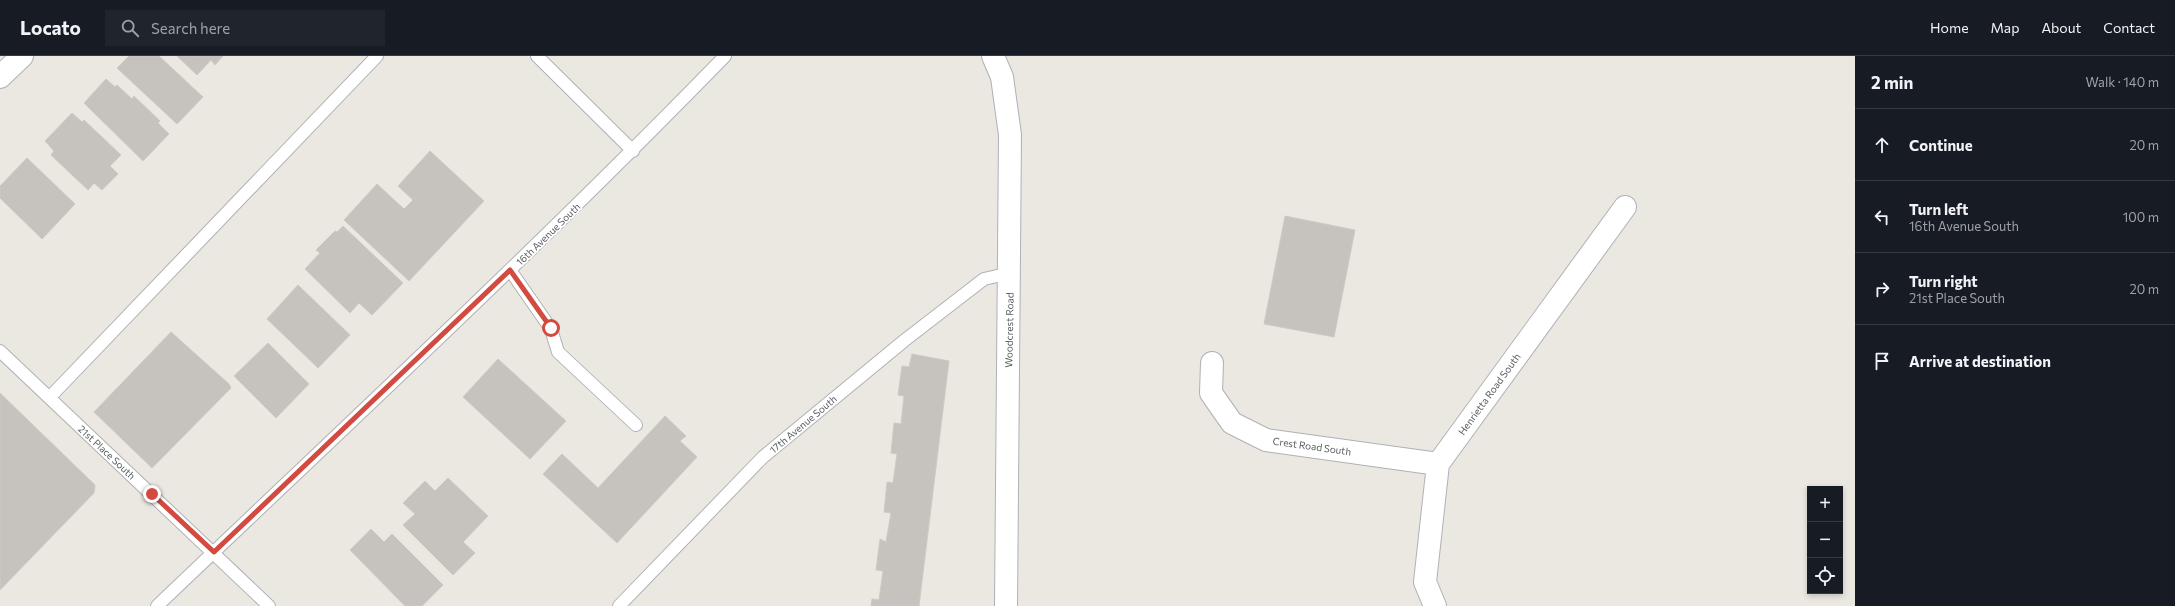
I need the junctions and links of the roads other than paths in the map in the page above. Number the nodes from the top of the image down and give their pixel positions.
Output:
1 (22, 56) edge
2 (377, 56) edge
3 (537, 56) edge
4 (725, 56) edge
5 (993, 56) edge
6 (0, 78) edge
7 (633, 151) junction
8 (1625, 207) dead end
9 (510, 270) junction
10 (1010, 273) junction
11 (0, 351) edge
12 (1212, 363) dead end
13 (50, 398) junction
14 (636, 425) dead end
15 (1438, 464) junction
16 (214, 552) junction
17 (157, 606) edge
18 (269, 606) edge
19 (620, 606) edge
20 (1006, 606) edge
21 (1435, 606) edge

1 - 6 street
2 - 13 lane
3 - 7 lane
4 - 7 lane, 16th Avenue South
5 - 10 street, Woodcrest Road
7 - 9 lane, 16th Avenue South
8 - 15 street, Henrietta Road South
9 - 14 lane
9 - 16 lane, 16th Avenue South
10 - 19 lane, 17th Avenue South
10 - 20 street, Woodcrest Road
11 - 13 lane, 21st Place South
12 - 15 street, Crest Road South
13 - 16 lane, 21st Place South
15 - 21 street, Henrietta Road South
16 - 17 lane, 16th Avenue South
16 - 18 lane, 21st Place South

